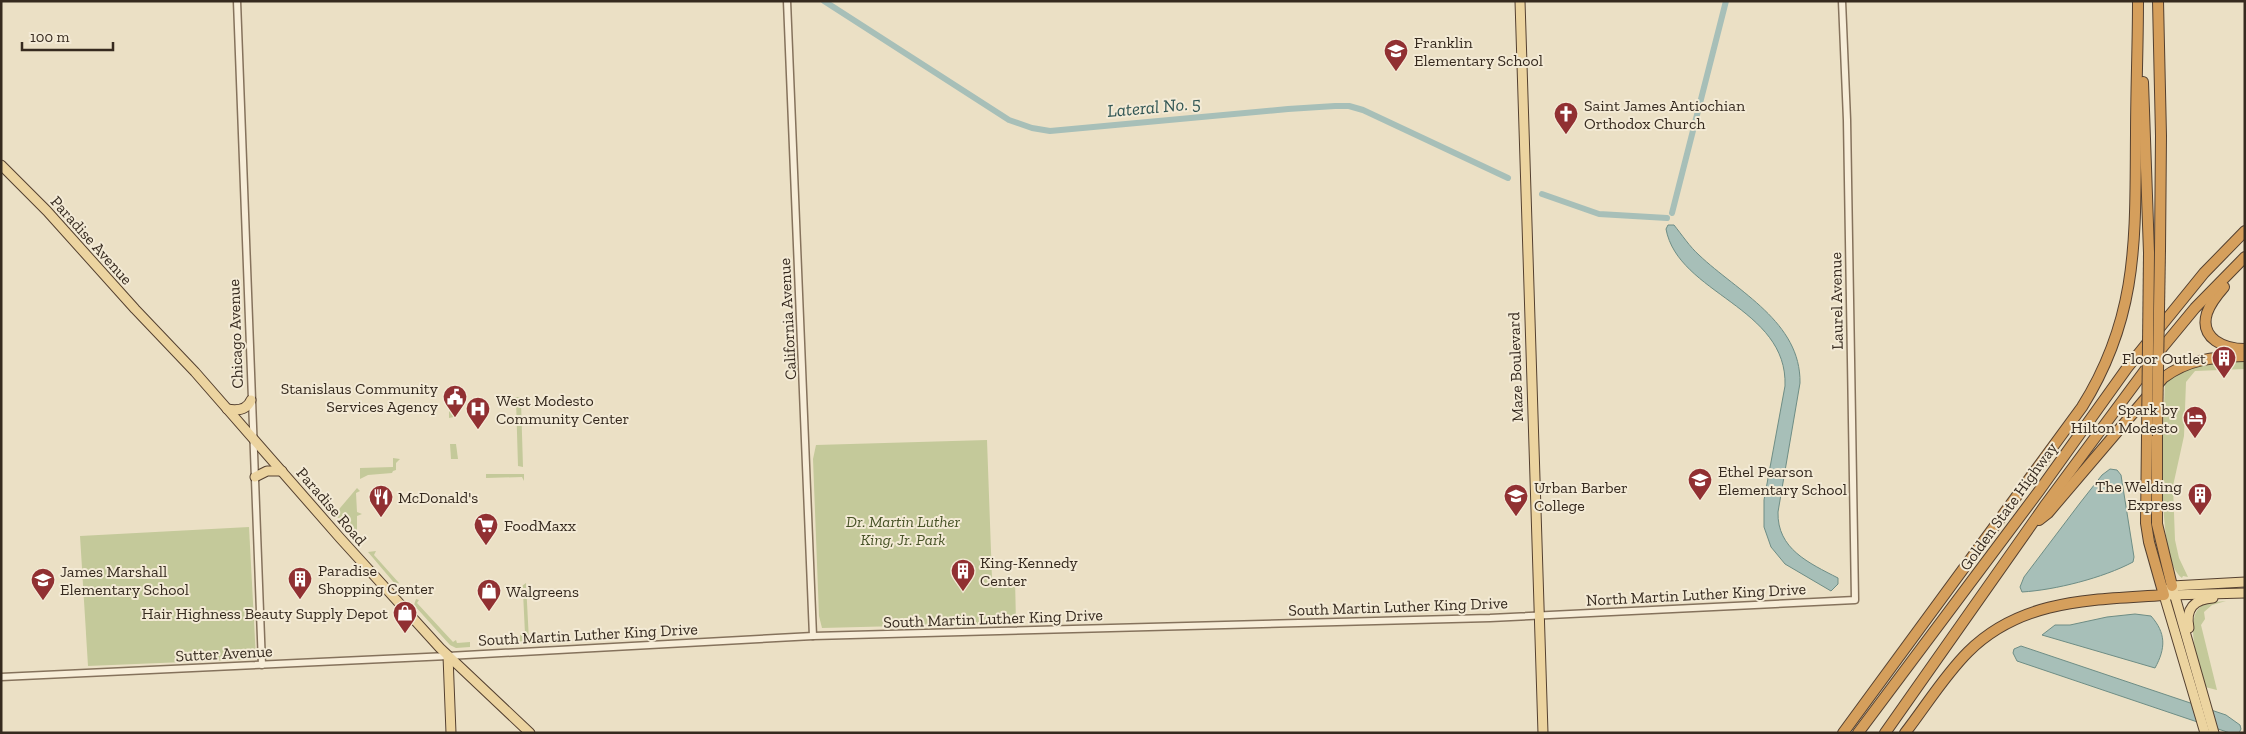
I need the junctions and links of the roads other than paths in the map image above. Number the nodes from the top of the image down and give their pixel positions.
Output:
1 (237, 1) edge
2 (787, 1) edge
3 (1520, 1) edge
4 (1842, 1) edge
5 (2139, 1) edge
6 (2158, 1) edge
7 (1, 164) edge
8 (2245, 231) edge
9 (2245, 258) edge
10 (160, 336) joint
11 (2245, 349) edge
12 (2245, 356) edge
13 (251, 400) junction
14 (227, 409) junction
15 (2152, 434) junction
16 (252, 437) junction
17 (282, 471) junction
18 (255, 476) junction
19 (2032, 524) junction
20 (2245, 582) edge
21 (2170, 592) junction
22 (2245, 593) edge
23 (2220, 594) junction
24 (1855, 600) joint
25 (1539, 616) junction
26 (812, 636) junction
27 (2187, 640) junction
28 (448, 656) junction
29 (262, 665) junction
30 (2190, 669) junction
31 (1, 677) edge
32 (451, 733) edge
33 (530, 733) edge
34 (1543, 733) edge
35 (1843, 733) edge
36 (1858, 733) edge
37 (1886, 733) edge
38 (1905, 733) edge
39 (2205, 733) edge
40 (2214, 733) edge

1 - 13 street, Chicago Avenue
2 - 26 street, California Avenue
3 - 25 main road, Maze Boulevard
4 - 24 street, Laurel Avenue
5 - 15 highway, bridge
5 - 35 highway
6 - 15 highway, bridge
7 - 10 main road, Paradise Avenue
8 - 36 highway, Golden State Highway
9 - 11 highway
9 - 19 highway, Golden State Highway
10 - 14 main road, Paradise Road
12 - 19 highway
13 - 14 main road
13 - 16 street, Chicago Avenue
14 - 16 main road, Paradise Road
15 - 21 highway
16 - 17 main road, Paradise Road
16 - 18 street, Chicago Avenue
17 - 18 main road
17 - 28 main road, Paradise Road
18 - 29 street, Chicago Avenue
19 - 37 highway, Golden State Highway
20 - 21 main road
21 - 23 main road
21 - 27 main road
21 - 30 main road
21 - 38 highway
22 - 23 main road
23 - 27 main road
24 - 25 street, North Martin Luther King Drive
25 - 26 street, South Martin Luther King Drive
25 - 34 main road, Maze Boulevard
26 - 28 street, South Martin Luther King Drive
27 - 30 main road
28 - 29 street, Sutter Avenue
28 - 32 main road
28 - 33 main road, Paradise Road
29 - 31 street, Sutter Avenue
30 - 39 main road
30 - 40 main road

